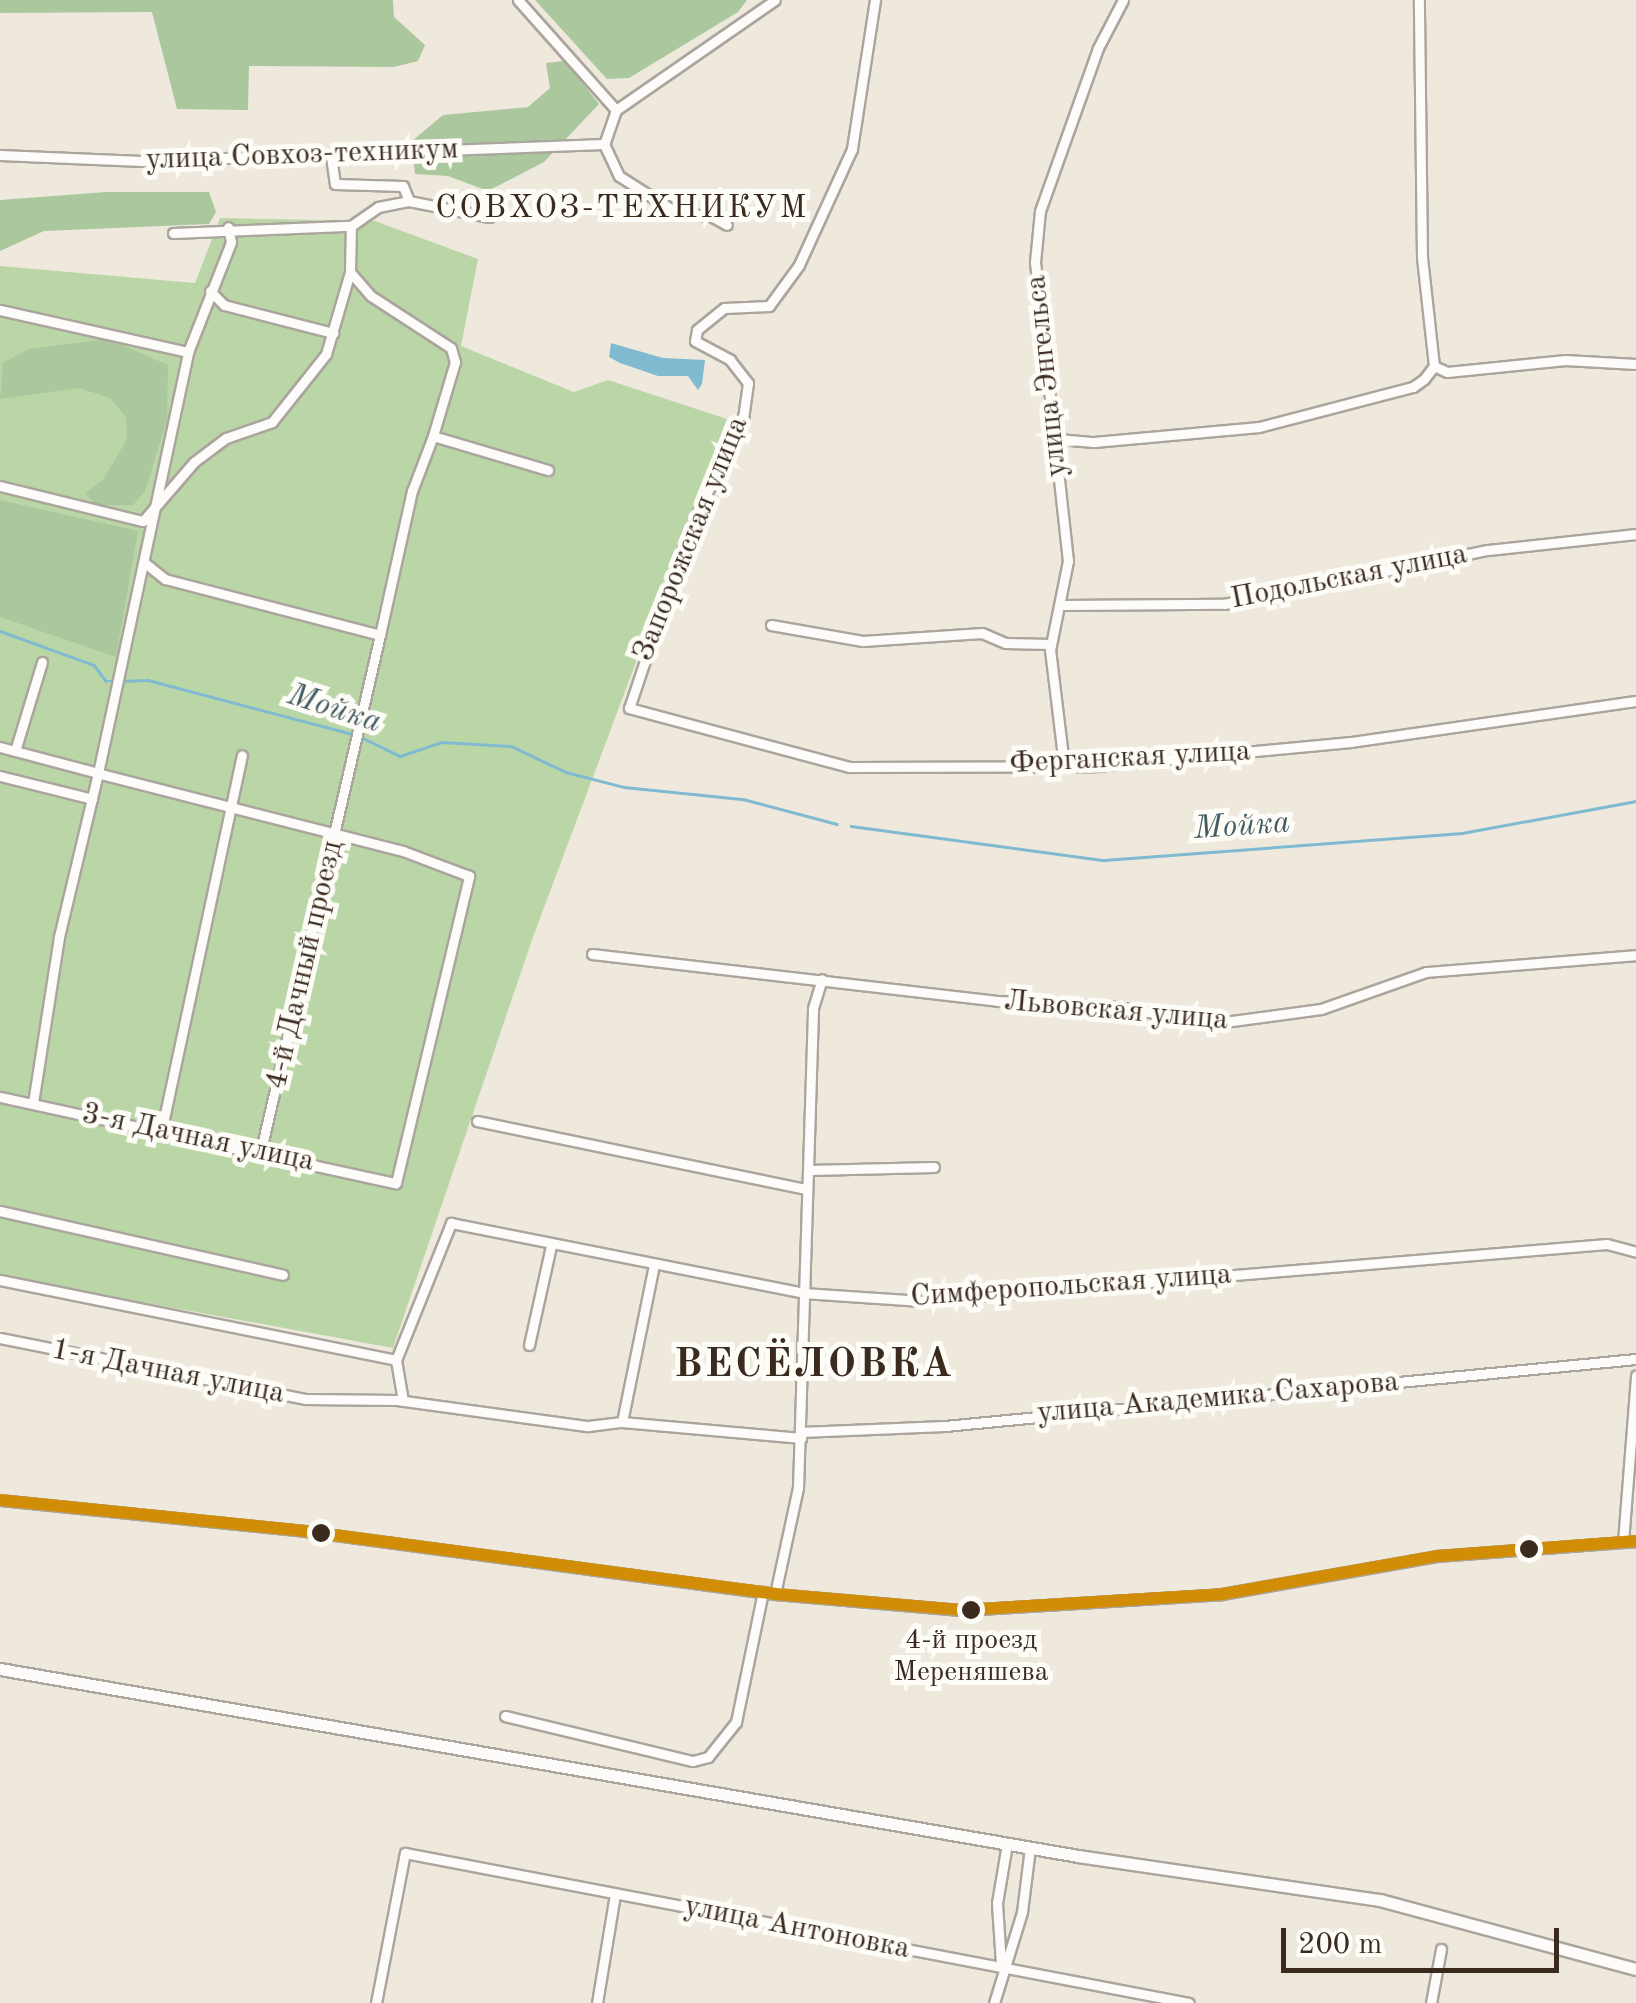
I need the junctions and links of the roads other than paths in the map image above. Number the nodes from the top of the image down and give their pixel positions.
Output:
1 (518, 0) edge
2 (774, 0) edge
3 (875, 0) edge
4 (1123, 0) edge
5 (1418, 0) edge
6 (616, 110) junction
7 (604, 144) junction
8 (0, 155) edge
9 (331, 156) junction
10 (409, 201) junction
11 (489, 216) dead end
12 (351, 226) junction
13 (727, 226) dead end
14 (228, 227) junction
15 (174, 233) dead end
16 (350, 272) junction
17 (210, 291) junction
18 (0, 310) edge
19 (333, 333) junction
20 (188, 352) junction
21 (1636, 364) edge
22 (1434, 366) junction
23 (433, 436) junction
24 (1058, 439) junction
25 (548, 470) dead end
26 (0, 486) edge
27 (157, 507) junction
28 (1636, 534) edge
29 (145, 563) junction
30 (1062, 605) junction
31 (771, 625) dead end
32 (380, 635) junction
33 (1050, 644) junction
34 (42, 662) dead end
35 (1636, 701) edge
36 (629, 708) joint
37 (0, 746) edge
38 (15, 751) junction
39 (242, 756) dead end
40 (1064, 765) junction
41 (98, 774) junction
42 (0, 776) edge
43 (92, 798) junction
44 (230, 811) junction
45 (335, 837) junction
46 (592, 954) dead end
47 (1636, 955) edge
48 (822, 979) junction
49 (0, 1096) edge
50 (32, 1102) junction
51 (477, 1121) dead end
52 (162, 1128) junction
53 (261, 1150) junction
54 (934, 1167) dead end
55 (809, 1170) junction
56 (806, 1189) junction
57 (0, 1210) edge
58 (550, 1246) junction
59 (1636, 1252) edge
60 (654, 1266) junction
61 (283, 1275) dead end
62 (0, 1280) edge
63 (804, 1293) junction
64 (0, 1338) edge
65 (530, 1345) dead end
66 (1636, 1359) edge
67 (396, 1360) junction
68 (1636, 1376) edge
69 (400, 1401) junction
70 (622, 1422) junction
71 (800, 1435) junction
72 (0, 1500) edge
73 (1623, 1542) junction
74 (1636, 1542) edge
75 (762, 1592) junction
76 (775, 1594) junction
77 (0, 1668) edge
78 (505, 1716) dead end
79 (1007, 1844) junction
80 (1030, 1848) junction
81 (615, 1894) junction
82 (1441, 1948) dead end
83 (1001, 1967) junction
84 (1636, 1970) edge
85 (376, 2003) edge
86 (597, 2003) edge
87 (994, 2003) edge
88 (1189, 2003) edge
89 (1430, 2003) edge

1 - 6 street
2 - 6 street
3 - 36 street, Запорожская улица
4 - 24 street, улица Энгельса
5 - 22 street
6 - 7 street
7 - 9 street, улица Совхоз-техникум
7 - 13 street
8 - 9 street, улица Совхоз-техникум
9 - 10 street
10 - 11 street
10 - 12 street
12 - 14 street
12 - 16 street
14 - 15 street
14 - 17 street
16 - 19 street
16 - 23 street, 4-й Дачный проезд
17 - 19 street
17 - 20 street
18 - 20 street
19 - 27 street
20 - 27 street
21 - 22 street
22 - 24 street
23 - 25 street
23 - 32 street, 4-й Дачный проезд
24 - 30 street, улица Энгельса
26 - 27 street
27 - 29 street
28 - 30 street, Подольская улица
29 - 32 street
29 - 41 street
30 - 33 street, улица Энгельса
31 - 33 street
32 - 45 street, 4-й Дачный проезд
33 - 40 street, улица Энгельса
34 - 38 street
35 - 40 street, Ферганская улица
36 - 40 street, Ферганская улица
37 - 38 street
38 - 41 street
39 - 44 street
41 - 43 street
41 - 44 street
42 - 43 street
43 - 50 street
44 - 45 street
44 - 52 street
45 - 53 street, 4-й Дачный проезд
45 - 53 street, 3-я Дачная улица
46 - 48 street, Львовская улица
47 - 48 street, Львовская улица
48 - 55 street
49 - 50 street, 3-я Дачная улица
50 - 52 street, 3-я Дачная улица
51 - 56 street
52 - 53 street, 3-я Дачная улица
54 - 55 street
55 - 56 street
56 - 63 street
57 - 61 street
58 - 60 street, Симферопольская улица
58 - 65 street
58 - 67 street, Симферопольская улица
59 - 63 street, Симферопольская улица
60 - 63 street, Симферопольская улица
60 - 70 street
62 - 67 street
63 - 71 street
64 - 69 street, 1-я Дачная улица
66 - 71 street, улица Академика Сахарова
67 - 69 street
68 - 73 street
69 - 70 street, улица Академика Сахарова
70 - 71 street, улица Академика Сахарова
71 - 76 street
72 - 75 street
73 - 74 street
73 - 76 street
75 - 76 street
75 - 78 street
77 - 79 street
79 - 80 street
79 - 83 street
80 - 83 street
80 - 84 street
81 - 83 street, улица Антоновка
81 - 85 street, улица Антоновка
81 - 86 street
82 - 89 street
83 - 87 street
83 - 88 street, улица Антоновка

